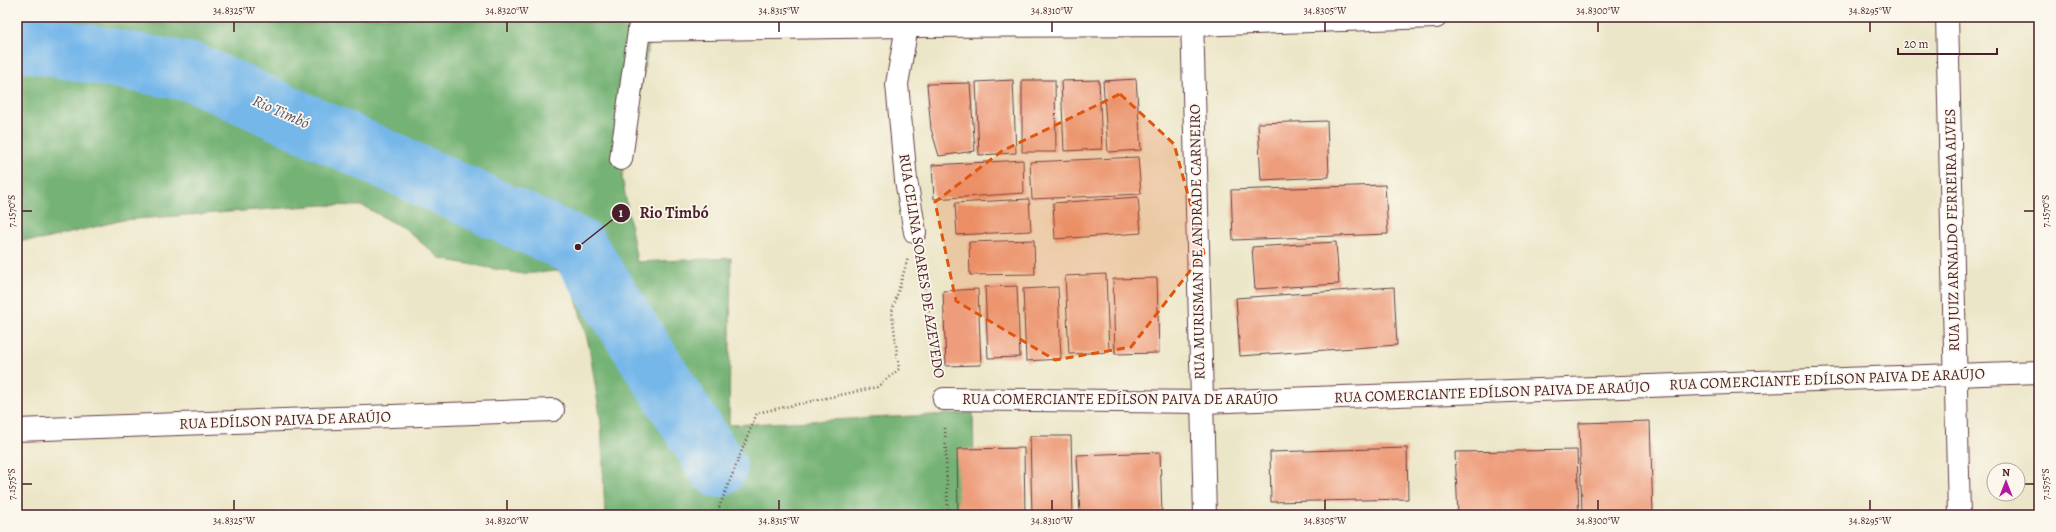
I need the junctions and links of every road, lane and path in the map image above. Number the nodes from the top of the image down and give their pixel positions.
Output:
1 (1436, 17) edge
2 (1947, 17) edge
3 (907, 21) edge
4 (1192, 21) edge
5 (640, 24) edge
6 (621, 160) dead end
7 (915, 232) junction
8 (2039, 372) edge
9 (1956, 375) junction
10 (944, 399) junction
11 (1202, 402) junction
12 (552, 410) dead end
13 (17, 430) edge
14 (716, 515) edge
15 (948, 515) edge
16 (1204, 515) edge
17 (1960, 515) edge

1 - 4 street
2 - 9 street, RUA JUIZ ARNALDO FERREIRA ALVES
3 - 4 street
3 - 5 street
3 - 7 street, RUA CELINA SOARES DE AZEVEDO
4 - 11 street, RUA MURISMAN DE ANDRADE CARNEIRO
5 - 6 street
7 - 10 path, RUA CELINA SOARES DE AZEVEDO
7 - 14 path
8 - 9 street, RUA COMERCIANTE EDÍLSON PAIVA DE ARAÚJO
9 - 11 street, RUA COMERCIANTE EDÍLSON PAIVA DE ARAÚJO
9 - 17 street, RUA JUIZ ARNALDO FERREIRA ALVES
10 - 11 street, RUA COMERCIANTE EDÍLSON PAIVA DE ARAÚJO
10 - 15 path, RUA CELINA SOARES DE AZEVEDO
11 - 16 street, RUA MURISMAN DE ANDRADE CARNEIRO
12 - 13 street, RUA EDÍLSON PAIVA DE ARAÚJO

